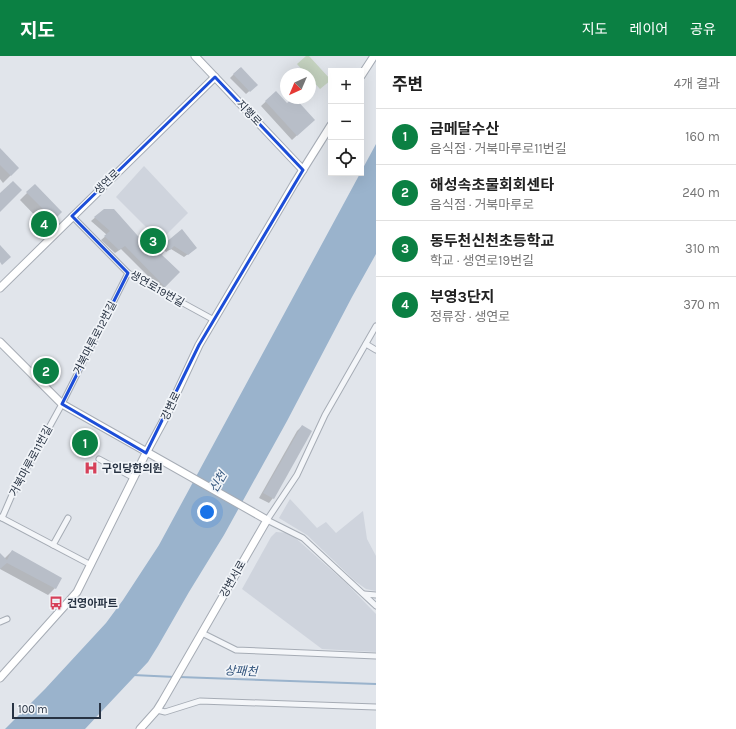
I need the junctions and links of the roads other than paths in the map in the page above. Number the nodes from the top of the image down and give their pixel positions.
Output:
1 (196, 56) edge
2 (374, 56) edge
3 (364, 71) edge
4 (215, 77) junction
5 (328, 130) edge
6 (303, 170) junction
7 (72, 216) junction
8 (128, 273) junction
9 (0, 288) edge
10 (214, 320) junction
11 (376, 326) edge
12 (0, 342) edge
13 (366, 344) junction
14 (376, 350) edge
15 (62, 404) junction
16 (146, 453) junction
17 (99, 459) dead end
18 (134, 478) junction
19 (1, 517) edge
20 (68, 518) dead end
21 (267, 520) junction
22 (53, 545) junction
23 (90, 565) junction
24 (364, 594) junction
25 (376, 596) edge
26 (376, 606) edge
27 (7, 619) dead end
28 (0, 622) edge
29 (200, 636) junction
30 (376, 656) edge
31 (0, 678) edge
32 (376, 707) edge
33 (157, 710) junction
34 (140, 729) edge

1 - 4 street, 지행로
2 - 3 street
4 - 6 street, 지행로
4 - 7 street, 생연로
5 - 6 street, 강변로
6 - 10 street, 강변로
7 - 8 street, 생연로19번길
7 - 9 street, 생연로
8 - 10 street, 생연로19번길
8 - 15 street, 거북마루로12번길
10 - 16 street, 강변로
11 - 13 street
12 - 15 street
13 - 14 street
13 - 21 street
15 - 16 street
15 - 19 street, 거북마루로11번길
16 - 18 street, 강변로
16 - 21 street
17 - 18 street
18 - 23 street, 강변로
19 - 22 street
20 - 22 street
21 - 24 street
21 - 29 street, 강변서로
22 - 23 street
23 - 31 street, 강변로
24 - 25 street
24 - 26 street
27 - 28 street
29 - 30 street
29 - 33 street, 강변서로
32 - 33 street
33 - 34 street

